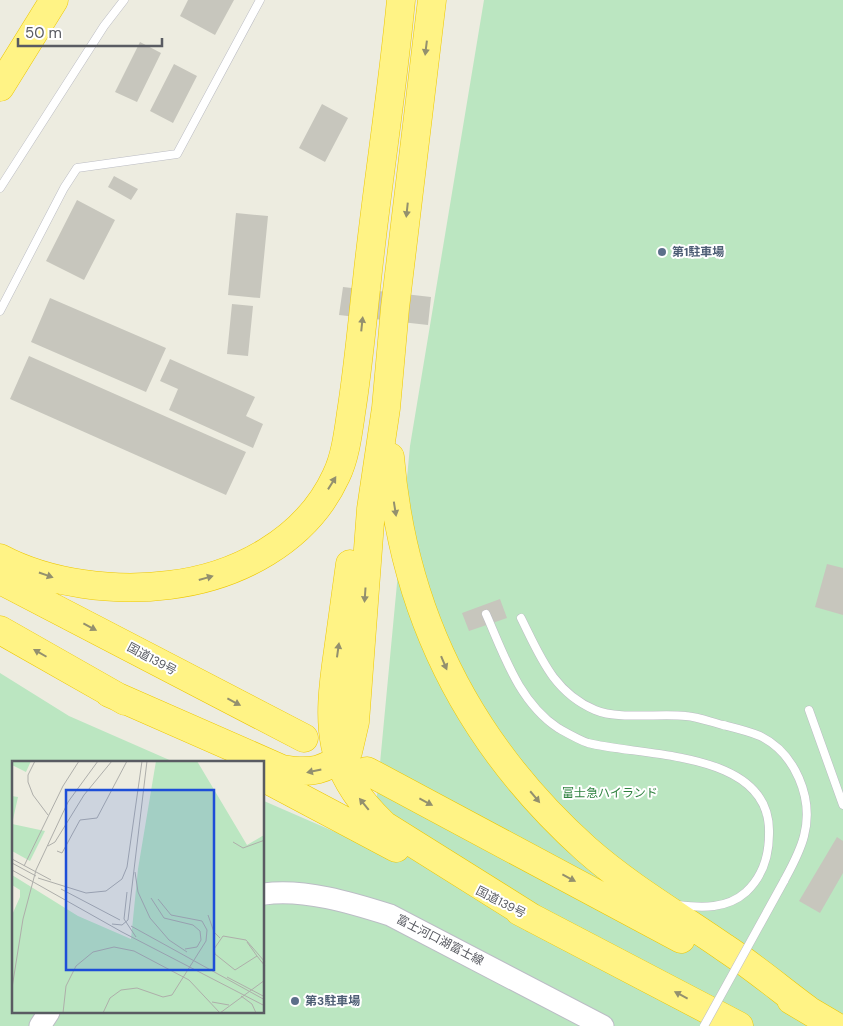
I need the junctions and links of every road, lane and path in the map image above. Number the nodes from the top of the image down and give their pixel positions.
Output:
1 (37, 0) edge
2 (54, 0) edge
3 (124, 0) edge
4 (260, 0) edge
5 (401, 0) edge
6 (432, 0) edge
7 (0, 61) edge
8 (0, 86) edge
9 (0, 188) edge
10 (0, 311) edge
11 (356, 386) junction
12 (386, 408) junction
13 (0, 558) edge
14 (0, 580) edge
15 (486, 614) dead end
16 (521, 618) dead end
17 (0, 630) edge
18 (110, 693) junction
19 (810, 710) dead end
20 (304, 738) dead end
21 (340, 759) junction
22 (234, 761) edge
23 (262, 761) edge
24 (265, 762) edge
25 (367, 771) dead end
26 (265, 779) edge
27 (843, 806) edge
28 (265, 894) edge
29 (645, 894) junction
30 (534, 919) junction
31 (807, 1010) junction
32 (48, 1014) edge
33 (40, 1026) edge
34 (604, 1026) edge
35 (704, 1026) edge
36 (740, 1026) edge
37 (835, 1026) edge
38 (842, 1026) edge

1 - 7 highway
2 - 8 highway
3 - 9 lane
4 - 10 lane
11 -> 5 highway
6 -> 12 highway
13 -> 11 highway
21 -> 11 highway
12 -> 21 highway
12 -> 29 highway
14 -> 20 highway, 国道139号
15 - 29 lane
16 - 35 lane, bridge
18 -> 17 highway
18 - 22 highway
23 -> 18 highway
19 - 27 lane
21 -> 24 highway
30 -> 21 highway
25 -> 31 highway
26 - 30 highway, 国道139号
28 - 34 main road, 富士河口湖富士線
29 - 31 highway
36 -> 30 highway, 国道139号
31 - 37 highway
31 - 38 main road
32 - 33 main road

